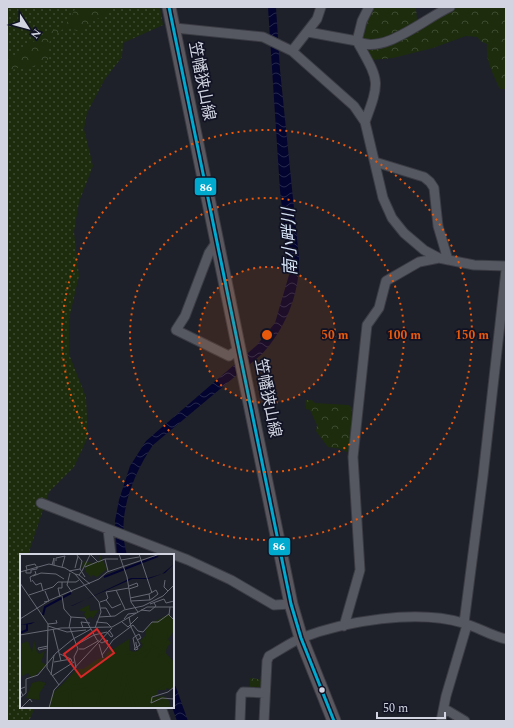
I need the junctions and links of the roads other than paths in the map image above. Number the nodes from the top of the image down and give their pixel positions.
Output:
1 (169, 7) edge
2 (321, 7) edge
3 (369, 7) edge
4 (450, 7) edge
5 (174, 28) junction
6 (308, 32) junction
7 (357, 41) junction
8 (291, 51) junction
9 (365, 122) junction
10 (375, 162) junction
11 (218, 240) junction
12 (444, 259) junction
13 (506, 266) edge
14 (506, 270) edge
15 (240, 350) junction
16 (41, 504) dead end
17 (110, 530) junction
18 (112, 554) edge
19 (172, 554) edge
20 (174, 555) edge
21 (291, 604) junction
22 (465, 624) junction
23 (344, 626) junction
24 (301, 638) junction
25 (506, 639) edge
26 (265, 693) junction
27 (161, 708) edge
28 (445, 709) junction
29 (166, 721) edge
30 (240, 721) edge
31 (264, 721) edge
32 (334, 721) edge
33 (441, 721) edge
34 (465, 721) edge

1 - 5 main road, 笠幡狭山線
2 - 6 street
3 - 7 street
4 - 7 street
5 - 8 street
5 - 11 main road, 笠幡狭山線
6 - 7 street
6 - 8 street
7 - 9 street
8 - 9 street
9 - 10 street
10 - 12 street
10 - 12 street
11 - 15 main road, 笠幡狭山線
11 - 15 street
12 - 13 street
12 - 23 street
14 - 22 street
15 - 21 main road, 笠幡狭山線
16 - 17 street
17 - 18 street
17 - 19 street
20 - 21 street
21 - 24 main road, 笠幡狭山線
22 - 23 street
22 - 25 street
22 - 28 street
23 - 24 street
24 - 26 street
24 - 32 main road, 笠幡狭山線
26 - 30 street
26 - 31 street
27 - 29 street
28 - 33 street
28 - 34 street

